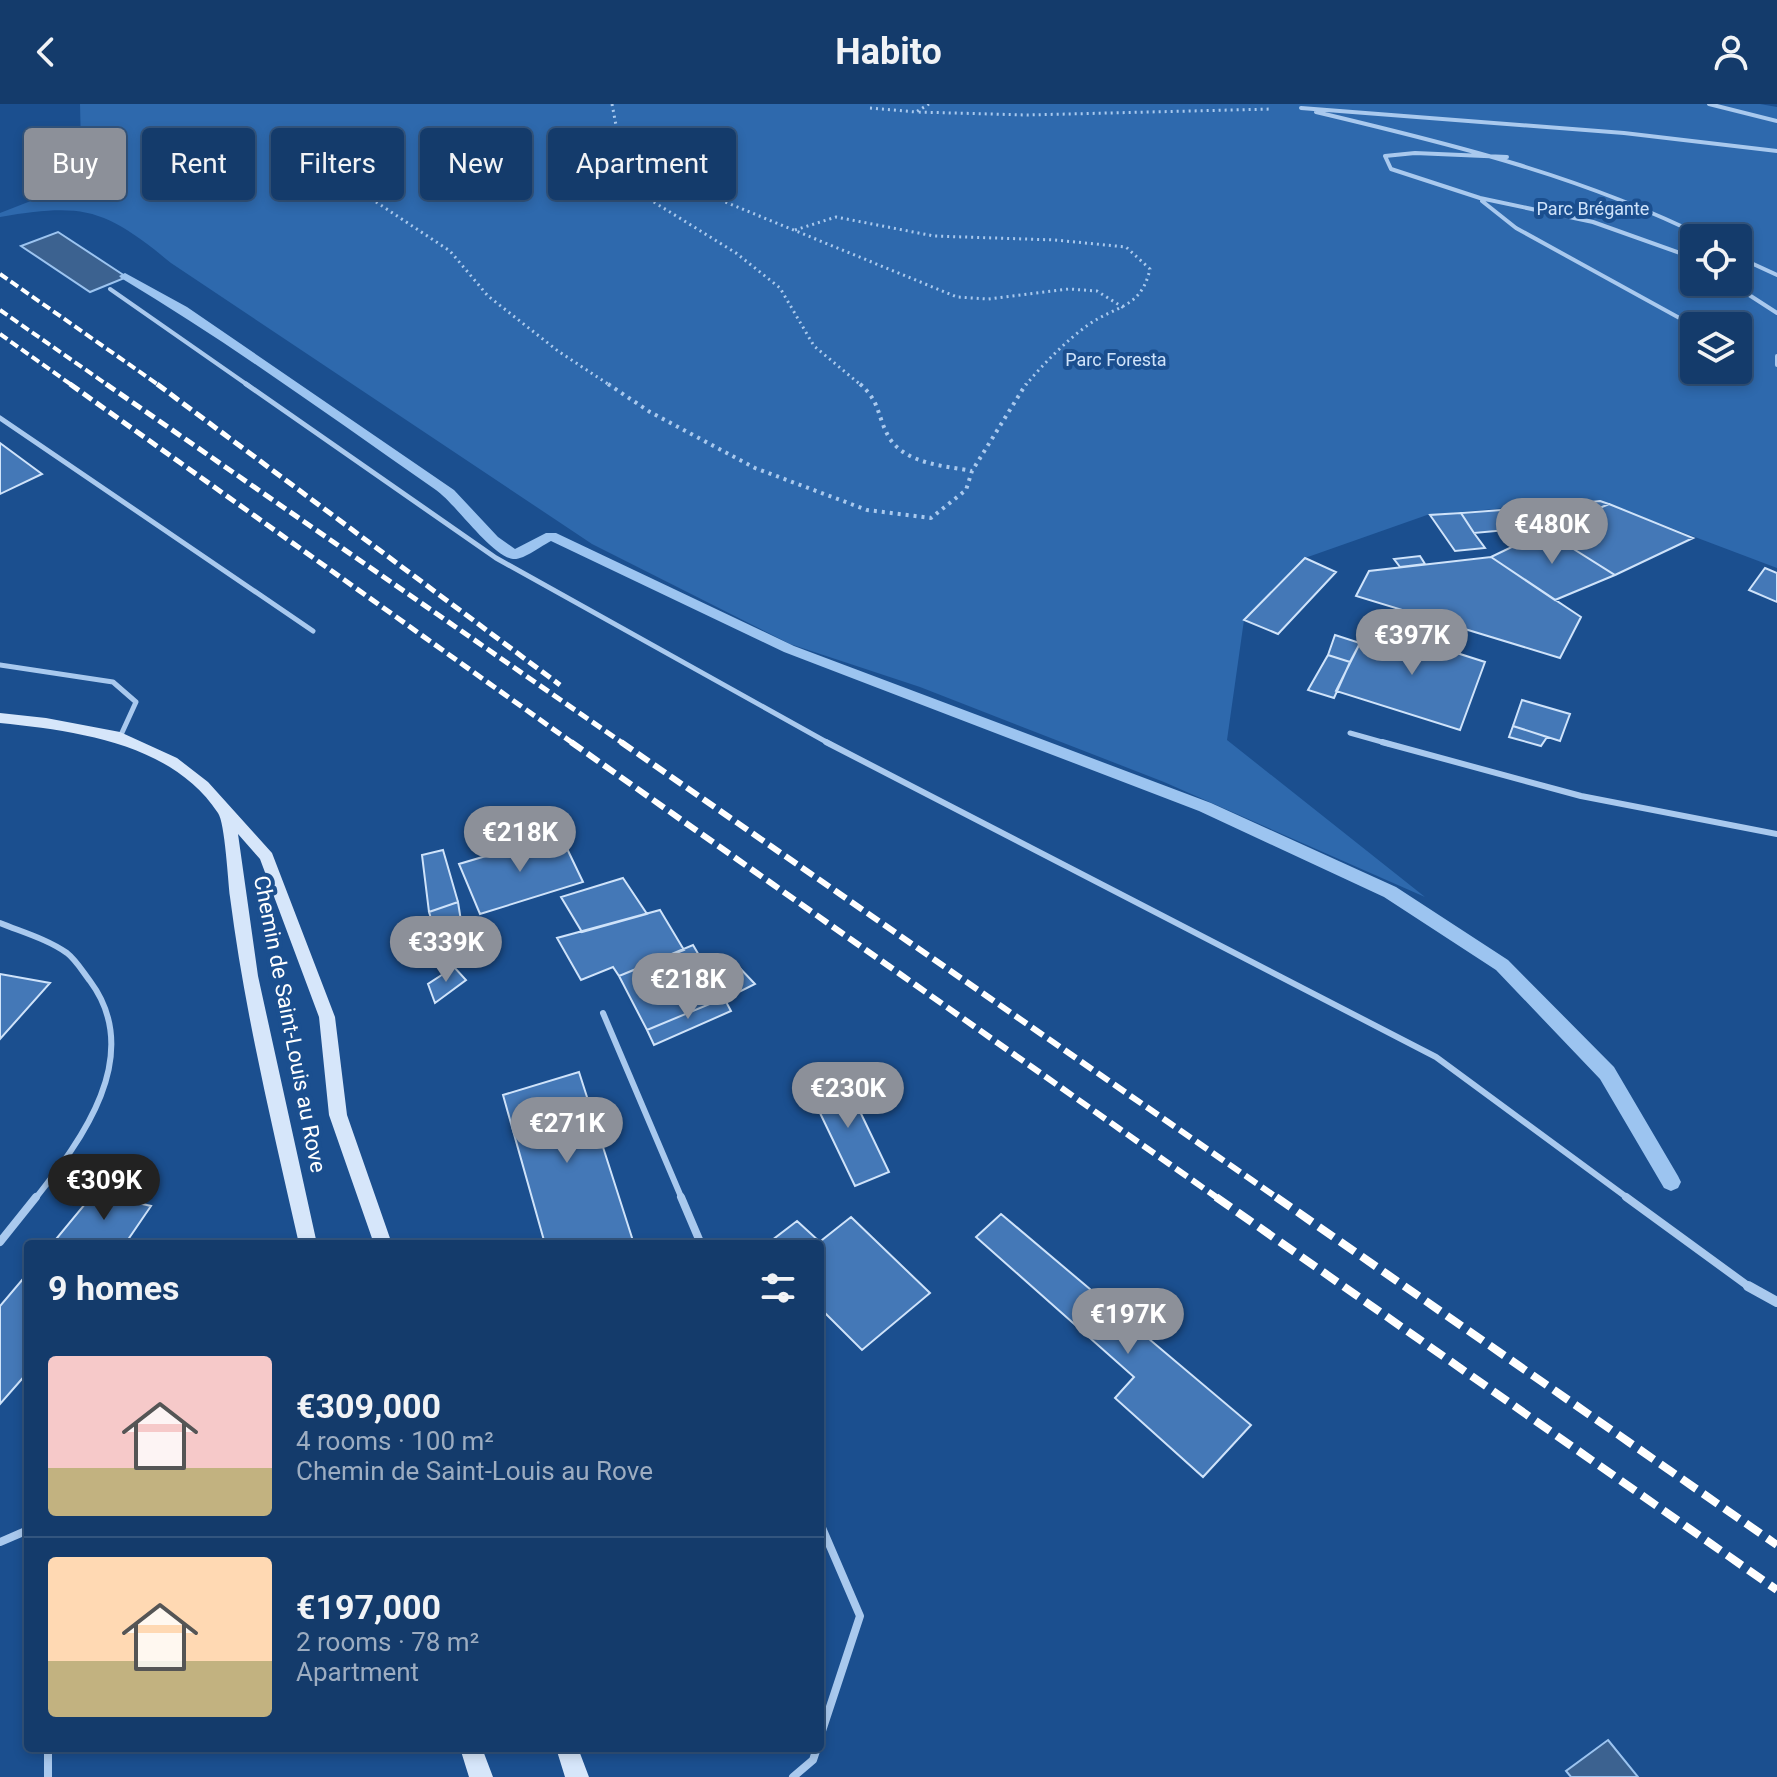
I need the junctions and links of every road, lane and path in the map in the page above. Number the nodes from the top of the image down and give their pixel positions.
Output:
1 (612, 104) edge
2 (929, 104) edge
3 (1709, 104) edge
4 (870, 108) dead end
5 (1301, 108) junction
6 (916, 112) junction
7 (1777, 121) edge
8 (617, 128) edge
9 (1776, 151) edge
10 (1507, 157) junction
11 (1480, 198) junction
12 (371, 200) edge
13 (651, 200) edge
14 (715, 200) edge
15 (1680, 225) edge
16 (795, 230) junction
17 (1680, 253) edge
18 (1752, 263) edge
19 (1777, 275) edge
20 (110, 289) dead end
21 (1751, 296) edge
22 (1124, 308) junction
23 (1777, 313) edge
24 (1680, 318) edge
25 (1777, 356) edge
26 (1777, 365) edge
27 (0, 418) edge
28 (972, 471) junction
29 (313, 631) dead end
30 (0, 665) edge
31 (0, 718) edge
32 (1350, 733) dead end
33 (120, 737) junction
34 (228, 814) junction
35 (1777, 834) edge
36 (0, 923) edge
37 (603, 1013) dead end
38 (307, 1240) edge
39 (382, 1240) edge
40 (699, 1240) edge
41 (0, 1242) edge
42 (1748, 1286) joint
43 (1777, 1302) edge
44 (24, 1532) edge
45 (824, 1532) edge
46 (0, 1542) edge
47 (824, 1725) edge
48 (48, 1752) edge
49 (472, 1752) edge
50 (568, 1752) edge
51 (816, 1752) edge
52 (48, 1777) edge
53 (481, 1777) edge
54 (577, 1777) edge
55 (793, 1777) edge

1 - 8 path
2 - 6 path
3 - 7 lane
4 - 6 path
5 - 6 path
5 - 9 lane
5 - 10 lane
10 - 11 lane
10 - 15 lane
11 - 17 lane
11 - 24 lane
12 - 28 path
13 - 28 path
14 - 16 path
16 - 22 path
16 - 22 path
18 - 19 lane
20 - 42 lane
21 - 23 lane
22 - 28 path
25 - 26 lane
27 - 29 lane
30 - 33 lane
31 - 33 main road, Chemin de Saint-Louis au Rove
32 - 35 lane
33 - 34 main road, Chemin de Saint-Louis au Rove
34 - 38 main road, Chemin de Saint-Louis au Rove
34 - 39 main road, Chemin de Saint-Louis au Rove
36 - 41 lane
37 - 40 lane
42 - 43 street
44 - 46 lane
45 - 47 lane
48 - 52 lane
49 - 53 main road
50 - 54 main road
51 - 55 lane

